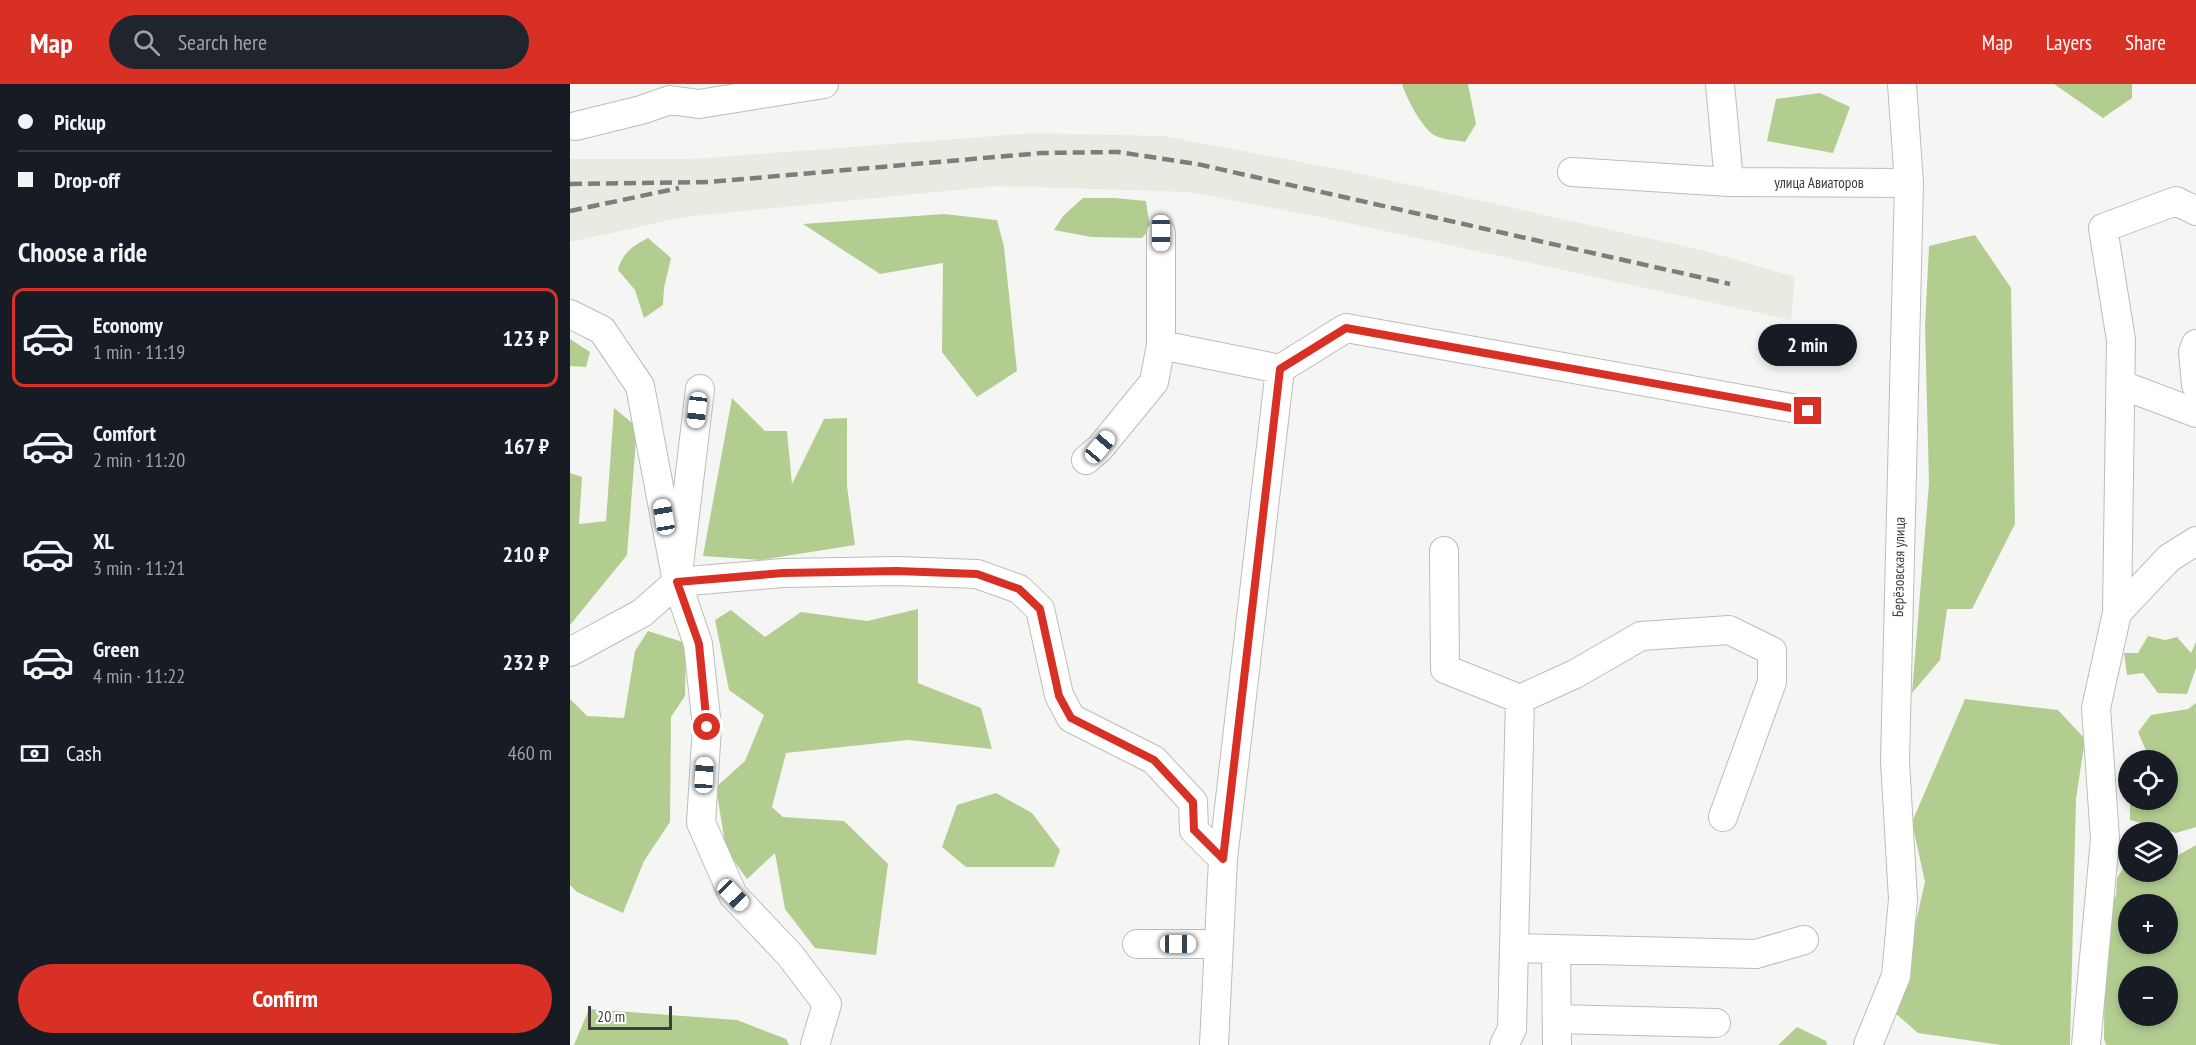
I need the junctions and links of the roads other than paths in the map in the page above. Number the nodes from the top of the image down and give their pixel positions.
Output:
1 (824, 84) edge
2 (1720, 84) edge
3 (1902, 84) edge
4 (576, 126) dead end
5 (1572, 172) dead end
6 (1729, 183) junction
7 (1909, 183) junction
8 (2196, 211) edge
9 (1161, 233) dead end
10 (570, 314) edge
11 (2196, 344) edge
12 (1161, 345) junction
13 (1280, 369) junction
14 (2122, 385) junction
15 (2196, 385) edge
16 (700, 389) dead end
17 (1808, 411) dead end
18 (2196, 413) edge
19 (1086, 459) dead end
20 (2196, 541) edge
21 (1444, 550) dead end
22 (677, 582) junction
23 (2117, 613) junction
24 (570, 652) edge
25 (1520, 699) junction
26 (1723, 817) dead end
27 (1223, 859) junction
28 (1804, 940) dead end
29 (1137, 944) dead end
30 (1219, 944) junction
31 (1515, 948) junction
32 (1556, 950) junction
33 (1716, 1023) dead end
34 (1557, 1032) edge
35 (815, 1045) edge
36 (1214, 1045) edge
37 (1504, 1045) edge
38 (1868, 1045) edge
39 (2086, 1045) edge

1 - 4 street
2 - 6 street
3 - 7 street, Берёзовская улица
5 - 6 street, улица Авиаторов
6 - 7 street, улица Авиаторов
7 - 38 street, Берёзовская улица
8 - 14 street
9 - 12 street
10 - 22 street
11 - 15 street
12 - 13 street
12 - 19 street
13 - 17 street
13 - 27 street
14 - 18 street
14 - 23 street
16 - 22 street
20 - 23 street
21 - 25 street
22 - 24 street
22 - 27 street
22 - 35 street
23 - 39 street
25 - 26 street
25 - 31 street
27 - 30 street
28 - 32 street
29 - 30 street
30 - 36 street
31 - 32 street
31 - 37 street
32 - 34 street
33 - 34 street

